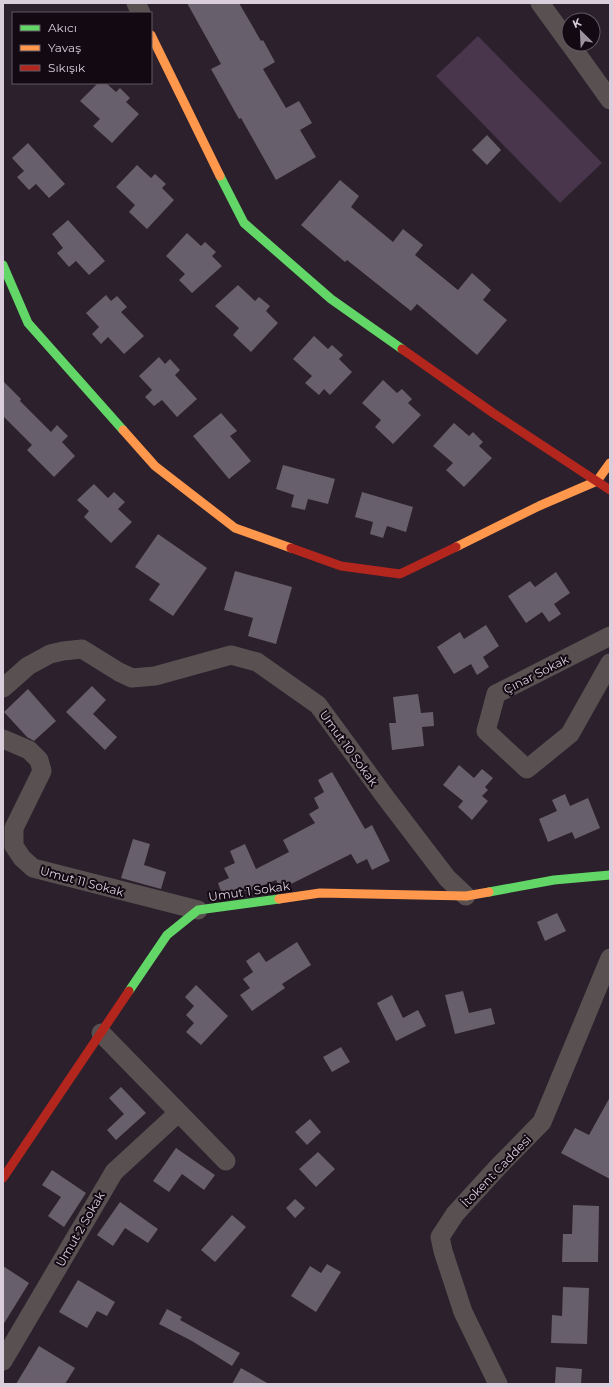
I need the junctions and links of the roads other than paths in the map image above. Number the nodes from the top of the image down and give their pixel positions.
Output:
1 (136, 3) edge
2 (540, 3) edge
3 (140, 12) edge
4 (561, 32) edge
5 (152, 37) edge
6 (575, 52) edge
7 (610, 100) edge
8 (3, 265) edge
9 (610, 462) edge
10 (597, 482) junction
11 (610, 490) edge
12 (610, 636) edge
13 (610, 663) edge
14 (3, 688) edge
15 (3, 739) edge
16 (610, 875) edge
17 (466, 896) junction
18 (198, 910) junction
19 (610, 958) edge
20 (101, 1033) junction
21 (178, 1113) junction
22 (226, 1161) dead end
23 (3, 1178) edge
24 (3, 1362) edge
25 (498, 1384) edge

1 - 3 street
2 - 4 street
5 - 10 street
6 - 7 street
8 - 10 street
9 - 10 street
10 - 11 street
12 - 13 street, Çınar Sokak
14 - 17 street, Umut 10 Sokak
15 - 18 street, Umut 11 Sokak
16 - 17 street, Umut 1 Sokak
17 - 18 street, Umut 1 Sokak
18 - 20 street, Umut 1 Sokak
19 - 25 street, İtokent Caddesi
20 - 21 street
20 - 23 street, Umut 1 Sokak
21 - 22 street
21 - 24 street, Umut 2 Sokak

